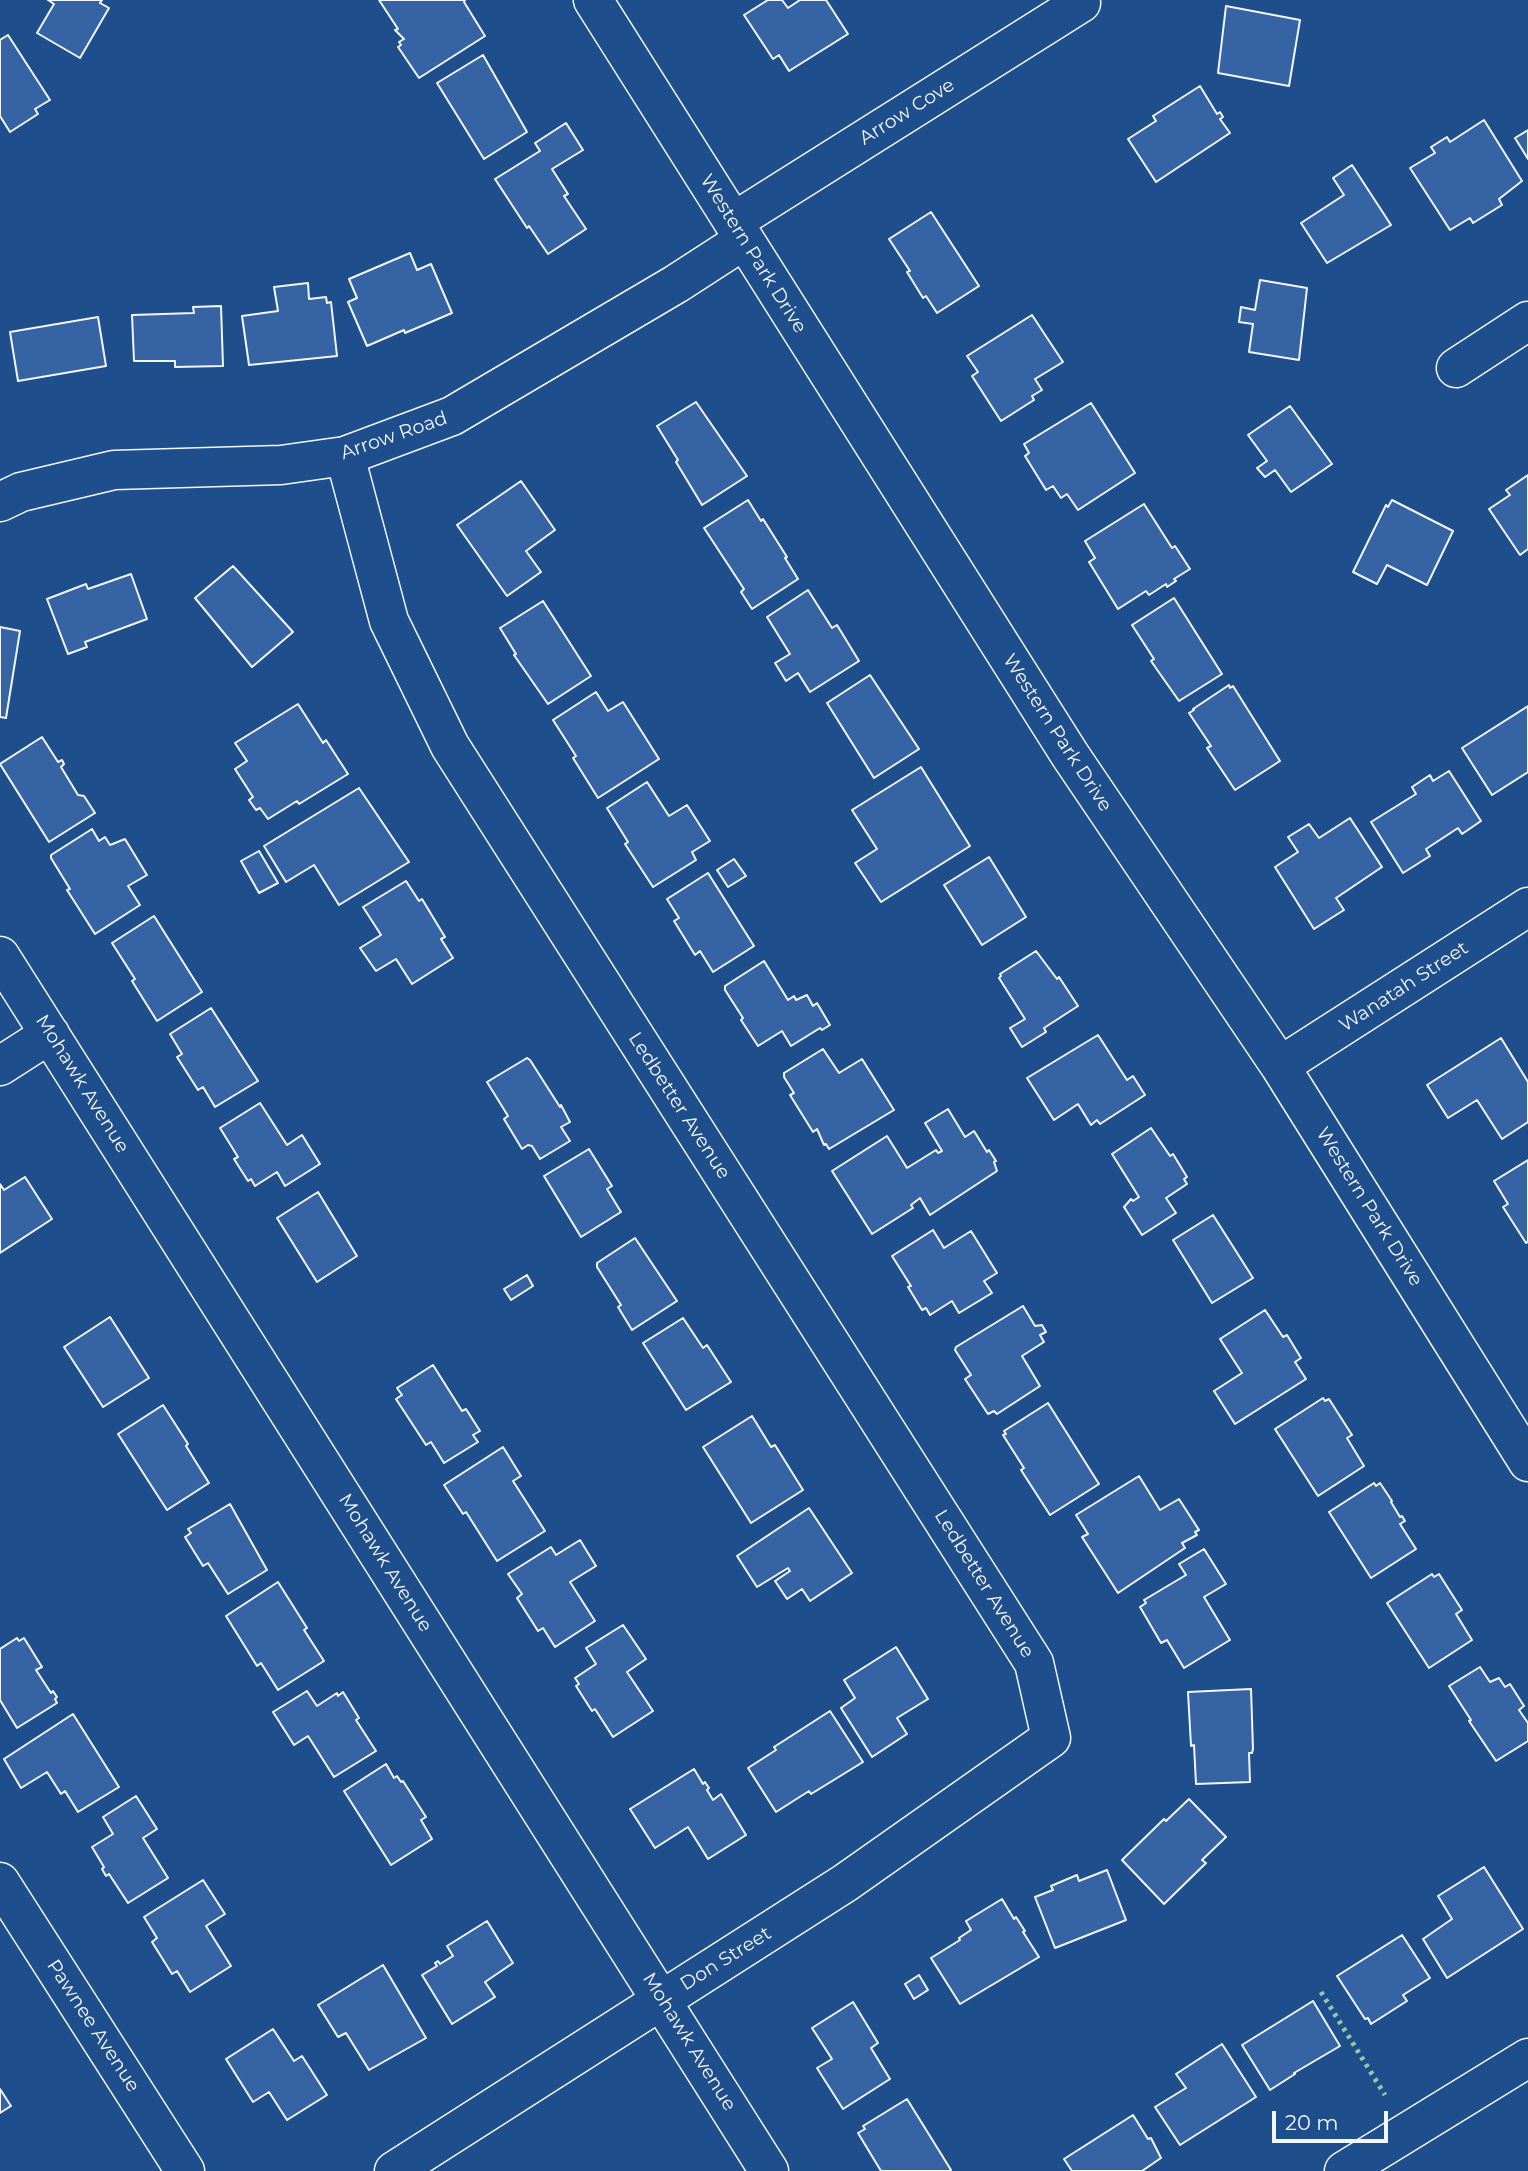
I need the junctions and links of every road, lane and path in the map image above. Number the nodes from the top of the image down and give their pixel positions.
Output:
1 (593, 0) edge
2 (1082, 2) dead end
3 (738, 231) junction
4 (1528, 321) edge
5 (1456, 368) dead end
6 (345, 456) junction
7 (0, 502) edge
8 (1528, 907) edge
9 (0, 956) edge
10 (50, 1034) junction
11 (0, 1066) edge
12 (1280, 1066) junction
13 (1528, 1462) edge
14 (1051, 1738) joint
15 (0, 1882) edge
16 (662, 1999) junction
17 (1528, 2057) edge
18 (185, 2171) edge
19 (394, 2171) edge
20 (769, 2171) edge
21 (1344, 2171) edge

1 - 3 street, Western Park Drive
2 - 3 street, Arrow Cove
3 - 6 street, Arrow Road
3 - 12 street, Western Park Drive
4 - 5 street
6 - 7 street, Arrow Road
6 - 14 street, Ledbetter Avenue
8 - 12 street, Wanatah Street
9 - 10 street, Mohawk Avenue
10 - 11 street
10 - 16 street, Mohawk Avenue
12 - 13 street, Western Park Drive
14 - 16 street, Don Street
15 - 18 street, Pawnee Avenue
16 - 19 street, Don Street
16 - 20 street, Mohawk Avenue
17 - 21 street

